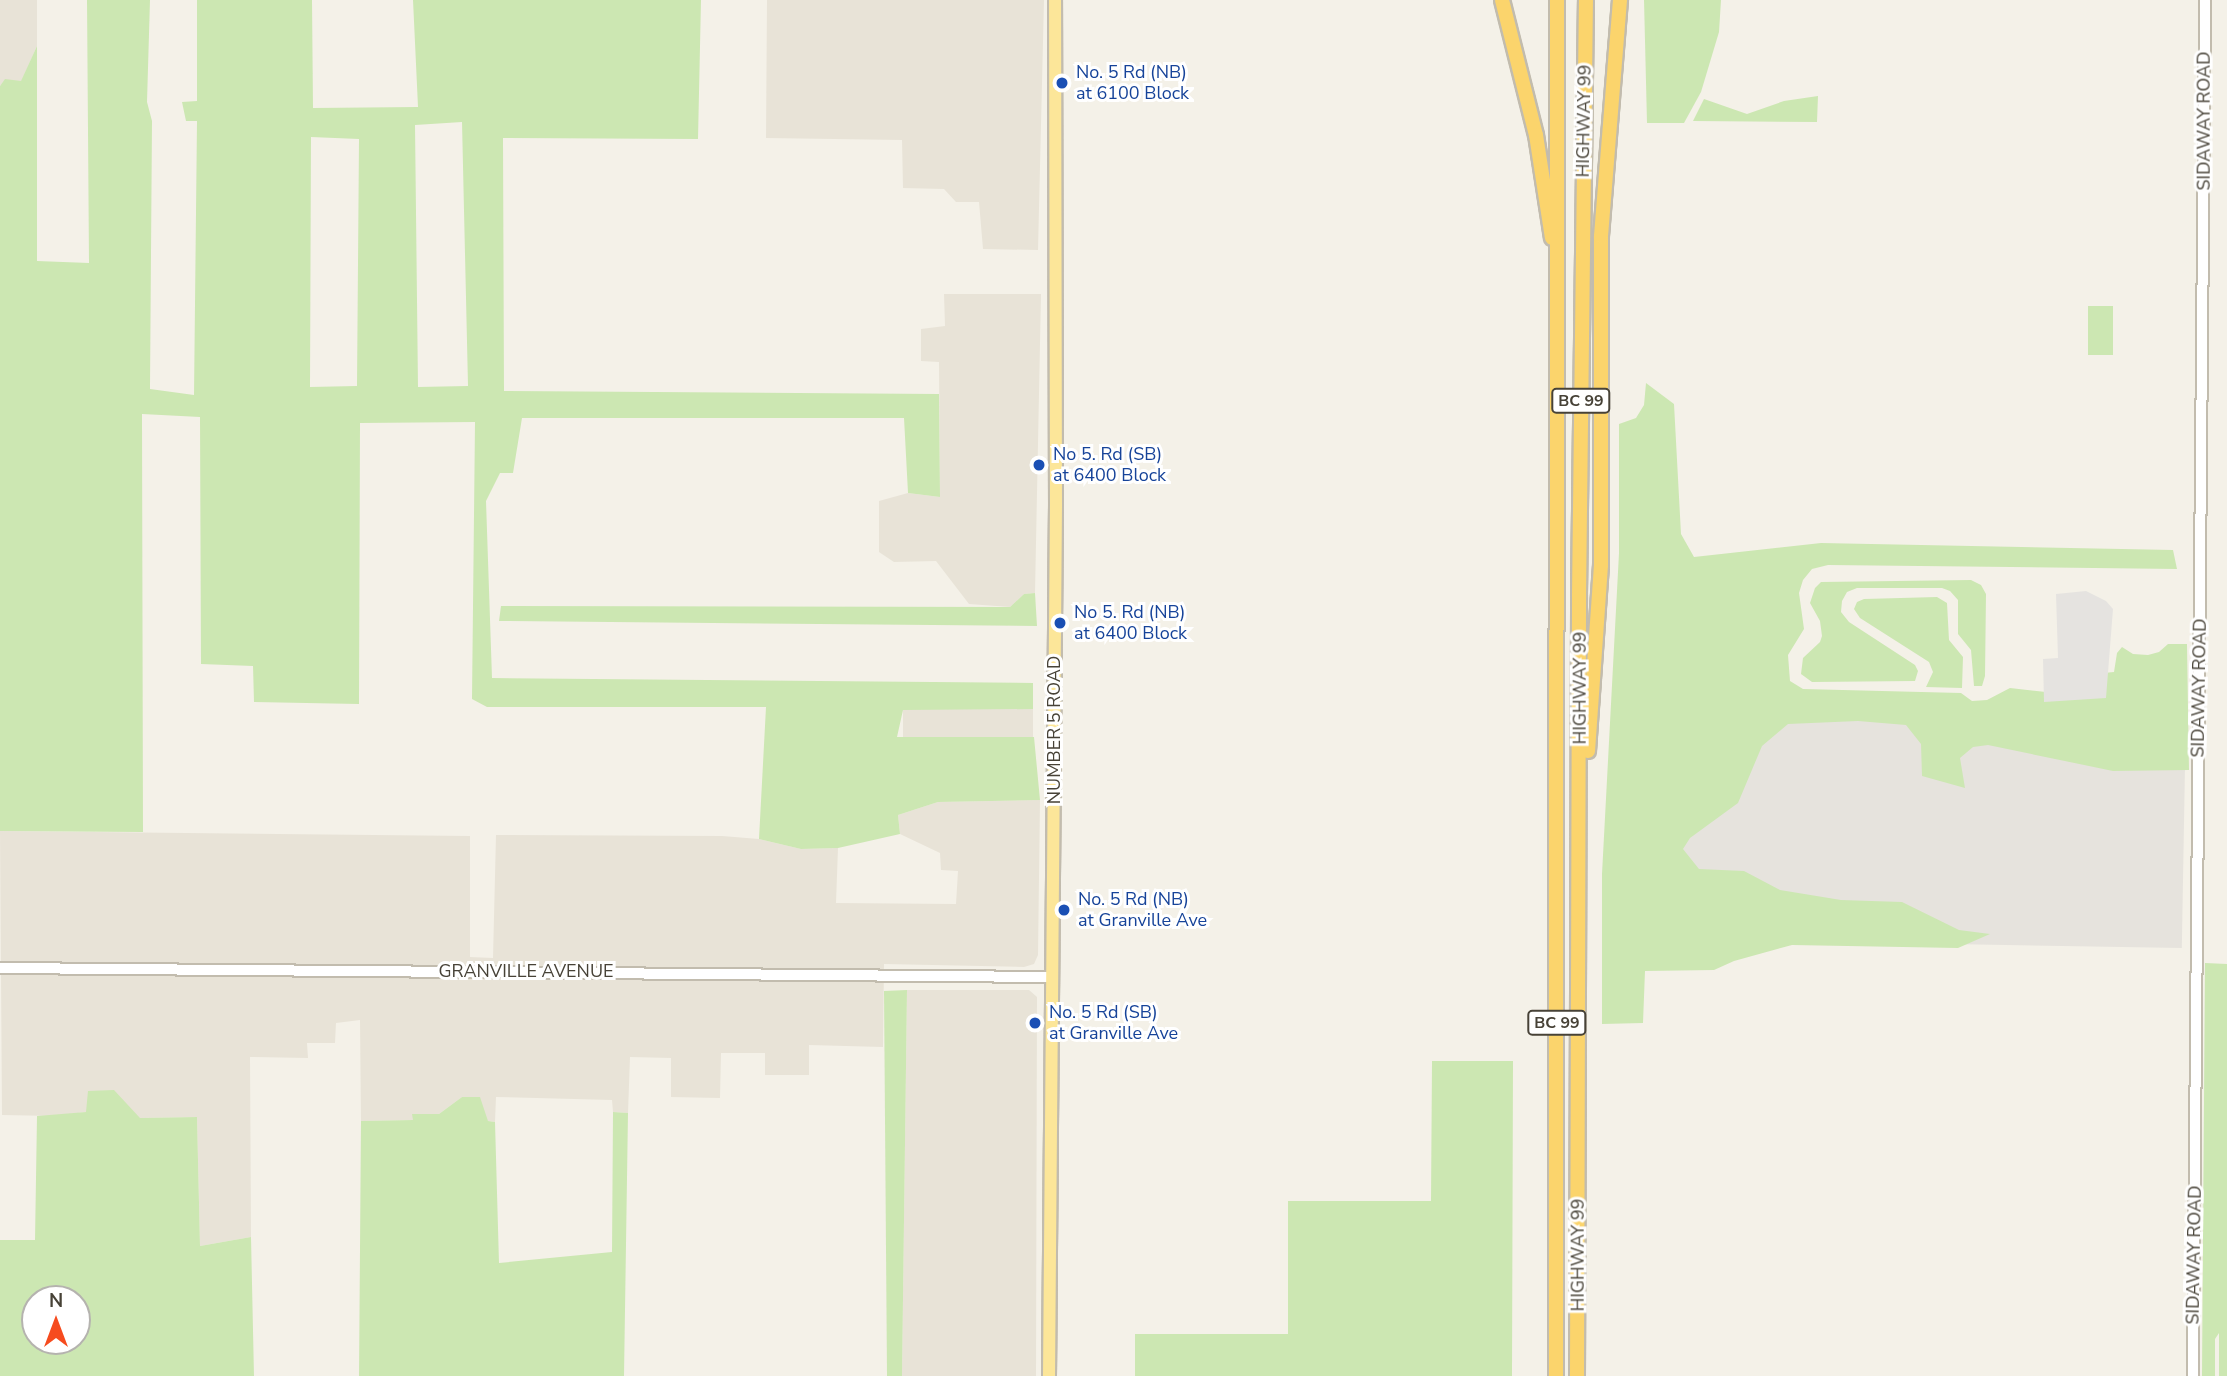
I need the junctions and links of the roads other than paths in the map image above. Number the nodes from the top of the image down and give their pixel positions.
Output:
1 (1055, 0) edge
2 (1502, 0) edge
3 (1557, 0) edge
4 (1586, 0) edge
5 (1620, 0) edge
6 (2205, 0) edge
7 (1559, 262) junction
8 (1581, 801) junction
9 (0, 968) edge
10 (1052, 977) junction
11 (1049, 1376) edge
12 (1556, 1376) edge
13 (1577, 1376) edge
14 (2193, 1376) edge

1 - 10 main road, NUMBER 5 ROAD
2 - 7 highway
3 - 7 highway, HIGHWAY 99 / BC 99
4 - 8 highway, HIGHWAY 99 / BC 99
5 - 8 highway
6 - 14 street, SIDAWAY ROAD
7 - 12 highway, HIGHWAY 99 / BC 99
8 - 13 highway, HIGHWAY 99 / BC 99
9 - 10 street, GRANVILLE AVENUE
10 - 11 main road, NUMBER 5 ROAD

